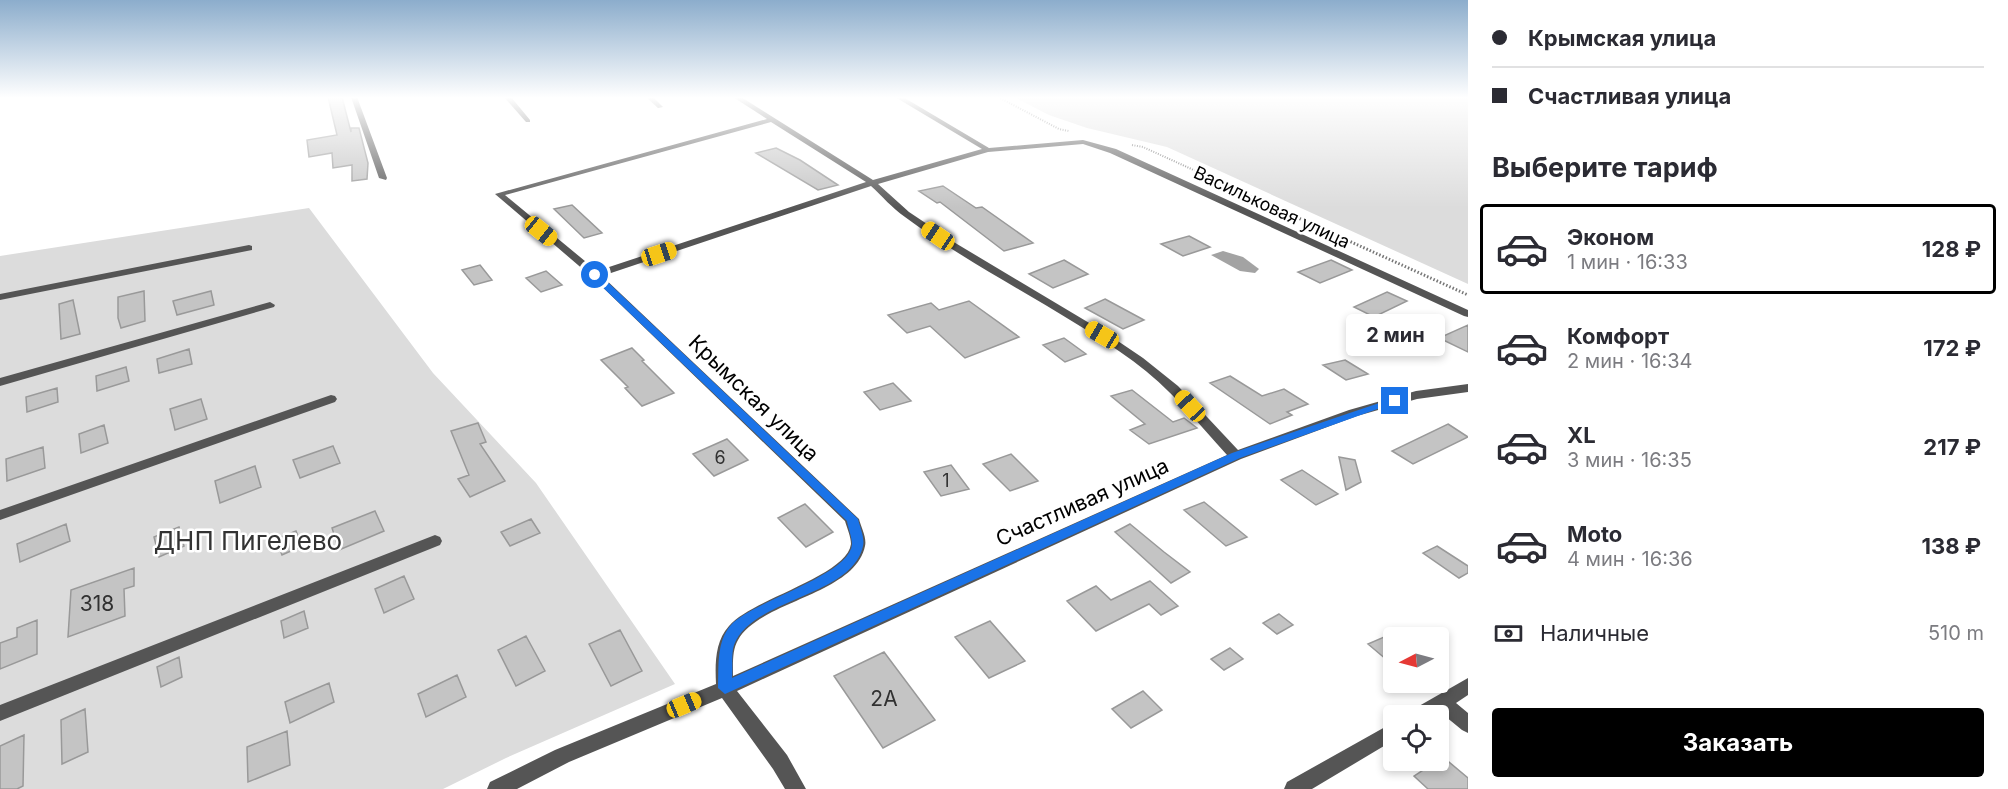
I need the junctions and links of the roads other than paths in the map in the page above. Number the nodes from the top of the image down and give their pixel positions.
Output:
1 (367, 134) edge
2 (721, 134) edge
3 (794, 134) edge
4 (960, 134) edge
5 (988, 150) junction
6 (383, 178) dead end
7 (872, 183) junction
8 (249, 248) dead end
9 (595, 275) junction
10 (0, 297) edge
11 (270, 305) dead end
12 (1468, 314) edge
13 (0, 382) edge
14 (1468, 388) edge
15 (331, 399) dead end
16 (1236, 456) junction
17 (0, 515) edge
18 (435, 541) dead end
19 (1468, 686) edge
20 (725, 688) junction
21 (1441, 702) junction
22 (1436, 705) edge
23 (0, 713) edge
24 (1468, 724) edge
25 (1383, 736) edge
26 (497, 789) edge
27 (796, 789) edge
28 (1294, 789) edge

1 - 6 street
2 - 9 street, Крымская улица
3 - 7 street
4 - 5 street
5 - 7 street, Васильковая улица
5 - 12 street, Васильковая улица
7 - 9 street, Васильковая улица
7 - 16 street
8 - 10 street
9 - 20 street, Крымская улица
11 - 13 street
14 - 16 street, Счастливая улица
15 - 17 street
16 - 20 street, Счастливая улица
18 - 23 street
19 - 21 street
20 - 26 street, Счастливая улица
20 - 27 street
21 - 22 street
21 - 24 street
25 - 28 street

